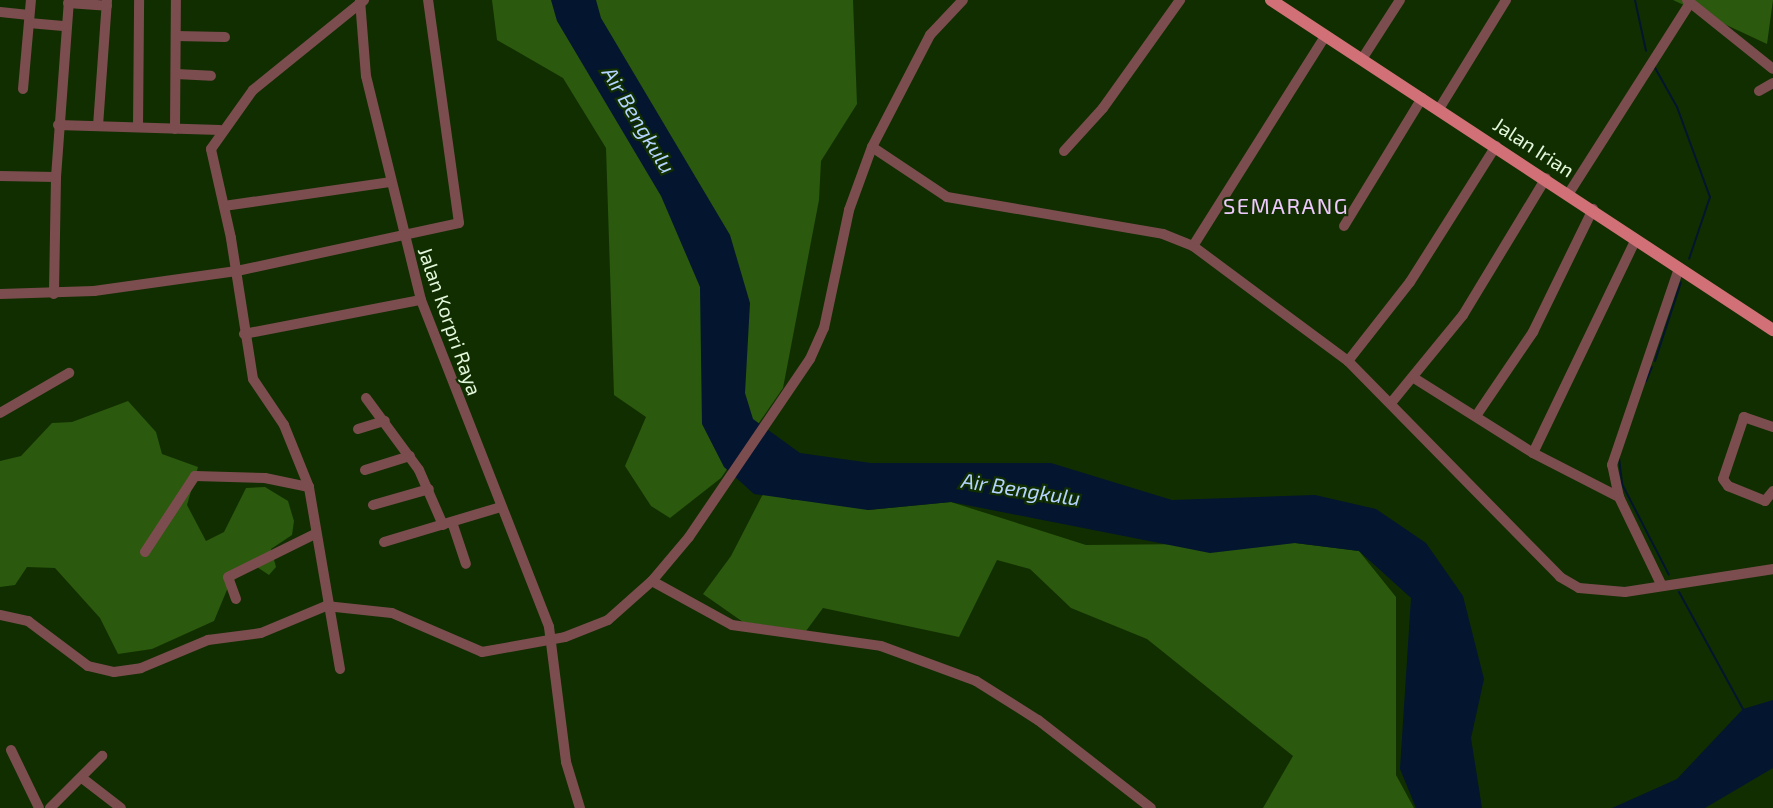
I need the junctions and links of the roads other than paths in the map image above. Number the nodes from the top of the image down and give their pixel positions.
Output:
1 (31, 0) edge
2 (139, 0) edge
3 (176, 0) edge
4 (360, 0) edge
5 (364, 0) edge
6 (428, 0) edge
7 (963, 0) edge
8 (1180, 0) edge
9 (1271, 0) edge
10 (1400, 0) edge
11 (1506, 0) edge
12 (68, 1) edge
13 (1689, 2) edge
14 (107, 3) edge
15 (0, 12) edge
16 (29, 19) junction
17 (66, 26) junction
18 (1326, 35) junction
19 (176, 36) junction
20 (225, 37) dead end
21 (1362, 59) junction
22 (1773, 69) edge
23 (176, 74) junction
24 (211, 76) dead end
25 (1773, 83) edge
26 (22, 89) dead end
27 (1759, 91) dead end
28 (1422, 98) junction
29 (1439, 108) junction
30 (58, 125) junction
31 (98, 126) junction
32 (138, 128) junction
33 (175, 129) junction
34 (220, 130) junction
35 (1496, 146) junction
36 (872, 147) junction
37 (1064, 151) dead end
38 (0, 176) edge
39 (56, 177) junction
40 (1546, 178) junction
41 (391, 182) junction
42 (1569, 194) junction
43 (224, 206) junction
44 (1593, 209) junction
45 (1344, 226) dead end
46 (404, 238) junction
47 (1636, 239) junction
48 (1193, 246) junction
49 (1679, 268) junction
50 (237, 271) junction
51 (0, 294) edge
52 (54, 294) junction
53 (421, 300) junction
54 (1773, 330) edge
55 (244, 334) junction
56 (1348, 361) junction
57 (69, 373) dead end
58 (1414, 378) junction
59 (366, 398) dead end
60 (1391, 403) junction
61 (0, 413) edge
62 (1476, 416) junction
63 (385, 422) junction
64 (1772, 424) edge
65 (358, 429) dead end
66 (1533, 453) junction
67 (410, 456) junction
68 (365, 470) dead end
69 (309, 487) junction
70 (429, 489) junction
71 (1773, 491) edge
72 (1619, 497) junction
73 (373, 505) dead end
74 (501, 507) junction
75 (448, 524) junction
76 (315, 534) junction
77 (384, 542) dead end
78 (145, 552) dead end
79 (466, 564) dead end
80 (1773, 568) edge
81 (652, 581) junction
82 (1662, 584) junction
83 (236, 599) dead end
84 (327, 606) junction
85 (0, 615) edge
86 (550, 641) junction
87 (340, 669) dead end
88 (11, 750) dead end
89 (102, 756) dead end
90 (82, 778) junction
91 (56, 806) edge
92 (39, 808) edge
93 (121, 808) edge
94 (580, 808) edge
95 (1151, 808) edge

1 - 16 street
2 - 32 street
3 - 19 street
4 - 5 street
4 - 34 street
4 - 41 street, Jalan Korpri Raya
6 - 46 street
7 - 36 street
8 - 37 street
9 - 18 main road, Jalan Irian
10 - 21 street
11 - 29 street
12 - 14 street
12 - 17 street
13 - 22 street
13 - 42 street
14 - 31 street
15 - 16 street
16 - 17 street
16 - 26 street
17 - 30 street
18 - 21 main road, Jalan Irian
18 - 48 street
19 - 20 street
19 - 23 street
21 - 28 main road, Jalan Irian
23 - 24 street
23 - 33 street
25 - 27 street
28 - 29 main road, Jalan Irian
28 - 45 street
29 - 35 main road, Jalan Irian
30 - 31 street
30 - 39 street
31 - 32 street
32 - 33 street
33 - 34 street
34 - 43 street
35 - 40 main road, Jalan Irian
35 - 56 street
36 - 48 street
36 - 81 street
38 - 39 street
39 - 52 street
40 - 42 main road, Jalan Irian
40 - 58 street
41 - 43 street
41 - 46 street, Jalan Korpri Raya
42 - 44 main road, Jalan Irian
43 - 50 street
44 - 47 main road, Jalan Irian
44 - 62 street
46 - 50 street
46 - 53 street, Jalan Korpri Raya
47 - 49 main road, Jalan Irian
47 - 66 street
48 - 56 street
49 - 54 main road, Jalan Irian
49 - 72 street
50 - 52 street
50 - 55 street
51 - 52 street
53 - 55 street
53 - 74 street, Jalan Korpri Raya
55 - 69 street
56 - 60 street
57 - 61 street
58 - 60 street
58 - 62 street
59 - 63 street
60 - 82 street
62 - 66 street
63 - 65 street
63 - 67 street
64 - 71 street
66 - 72 street
67 - 68 street
67 - 70 street
69 - 76 street
69 - 78 street
70 - 73 street
70 - 75 street
72 - 82 street
74 - 75 street
74 - 86 street, Jalan Korpri Raya
75 - 77 street
75 - 79 street
76 - 83 street
76 - 84 street
80 - 82 street
81 - 86 street
81 - 95 street
84 - 85 street
84 - 86 street
84 - 87 street
86 - 94 street, Jalan Korpri Raya
88 - 92 street
89 - 90 street
90 - 91 street
90 - 93 street

